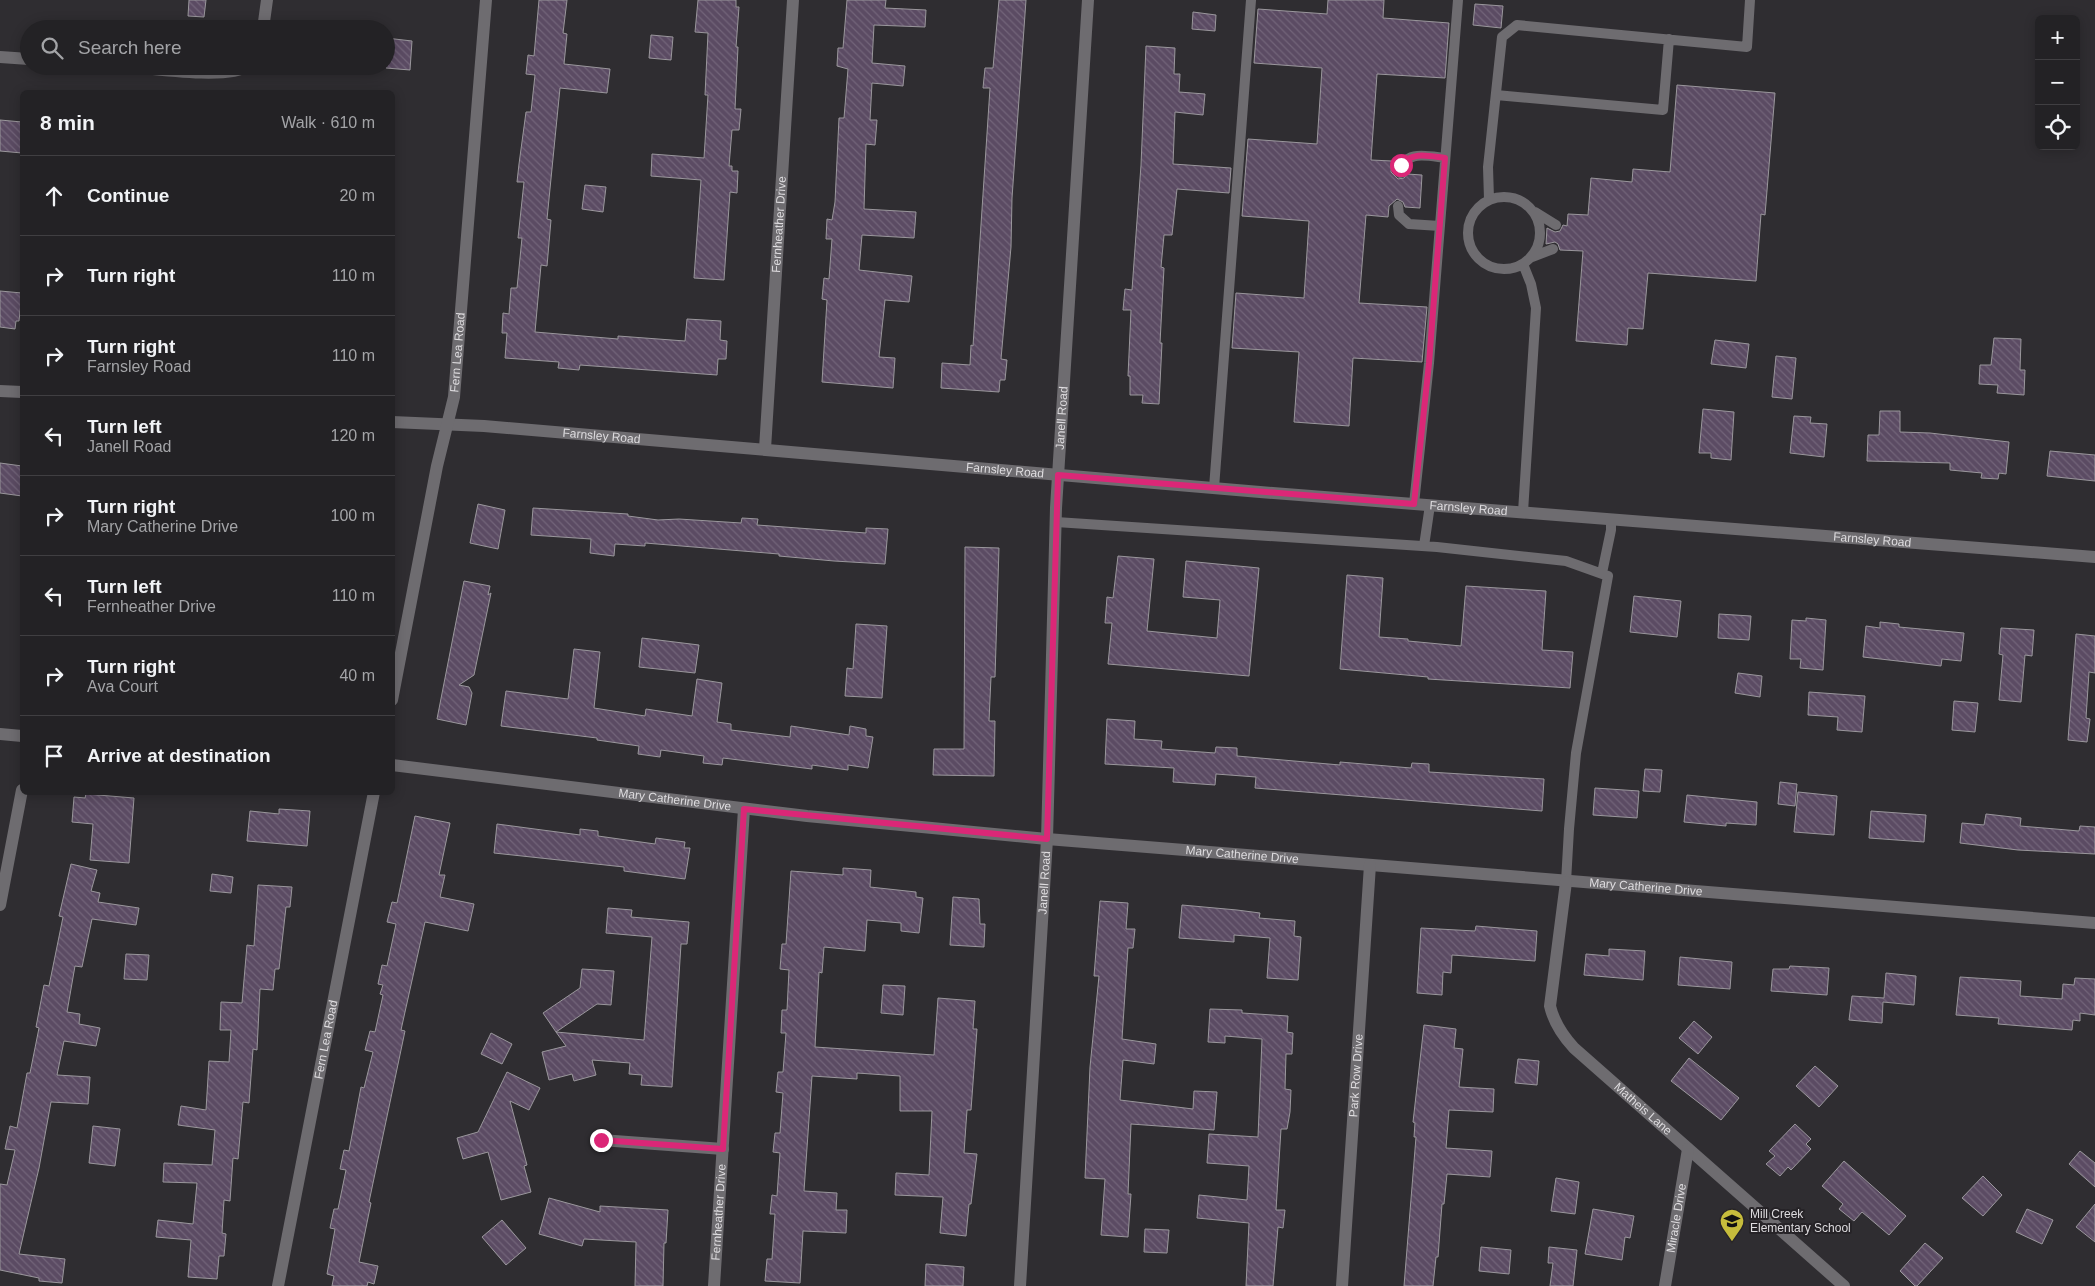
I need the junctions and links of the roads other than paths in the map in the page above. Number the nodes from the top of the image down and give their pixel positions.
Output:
1 (267, 0) edge
2 (486, 0) edge
3 (793, 0) edge
4 (1088, 0) edge
5 (1251, 0) edge
6 (1458, 0) edge
7 (1750, 0) edge
8 (264, 20) edge
9 (1669, 40) junction
10 (0, 57) edge
11 (20, 58) edge
12 (1496, 95) junction
13 (1445, 158) junction
14 (1400, 173) dead end
15 (1489, 199) junction
16 (1398, 206) dead end
17 (1534, 211) junction
18 (1556, 225) dead end
19 (1440, 226) junction
20 (1553, 249) dead end
21 (1528, 260) junction
22 (0, 390) edge
23 (20, 392) edge
24 (395, 422) edge
25 (447, 424) junction
26 (765, 449) junction
27 (1058, 475) junction
28 (1214, 488) junction
29 (1414, 504) junction
30 (1430, 505) junction
31 (1523, 512) junction
32 (1611, 519) junction
33 (1056, 522) junction
34 (1424, 546) junction
35 (2095, 557) edge
36 (1602, 574) junction
37 (395, 684) edge
38 (0, 734) edge
39 (20, 736) edge
40 (395, 765) edge
41 (21, 795) edge
42 (373, 795) edge
43 (744, 809) junction
44 (1047, 839) junction
45 (1370, 865) junction
46 (1566, 882) junction
47 (0, 905) edge
48 (2095, 923) edge
49 (601, 1140) dead end
50 (723, 1149) junction
51 (1688, 1149) junction
52 (278, 1286) edge
53 (714, 1286) edge
54 (1020, 1286) edge
55 (1342, 1286) edge
56 (1665, 1286) edge
57 (1844, 1286) edge

1 - 8 street
2 - 25 street, Fern Lea Road
3 - 26 street, Fernheather Drive
4 - 27 street, Janell Road
5 - 28 lane
6 - 13 lane
7 - 9 lane
9 - 12 lane
9 - 12 lane
10 - 11 street
12 - 15 lane
13 - 14 lane
13 - 19 lane
15 - 17 lane
15 - 21 lane
16 - 19 lane
17 - 18 lane
17 - 21 lane
19 - 29 lane
20 - 21 lane
21 - 31 lane
22 - 23 street
24 - 25 street, Farnsley Road
25 - 26 street, Farnsley Road
25 - 37 street, Fern Lea Road
26 - 27 street, Farnsley Road
27 - 28 street, Farnsley Road
27 - 33 street, Janell Road
28 - 29 street, Farnsley Road
29 - 30 street, Farnsley Road
30 - 31 street, Farnsley Road
30 - 34 lane
31 - 32 street, Farnsley Road
32 - 35 street, Farnsley Road
32 - 36 lane
33 - 34 lane
33 - 44 street, Janell Road
34 - 36 lane
36 - 46 lane
38 - 39 street
40 - 43 street, Mary Catherine Drive
41 - 47 street
42 - 52 street, Fern Lea Road
43 - 44 street, Mary Catherine Drive
43 - 50 street, Fernheather Drive
44 - 45 street, Mary Catherine Drive
44 - 54 street, Janell Road
45 - 46 street, Mary Catherine Drive
45 - 55 street, Park Row Drive
46 - 48 street, Mary Catherine Drive
46 - 51 street, Matheis Lane
49 - 50 street
50 - 53 street, Fernheather Drive
51 - 56 street, Miracle Drive
51 - 57 street, Matheis Lane

